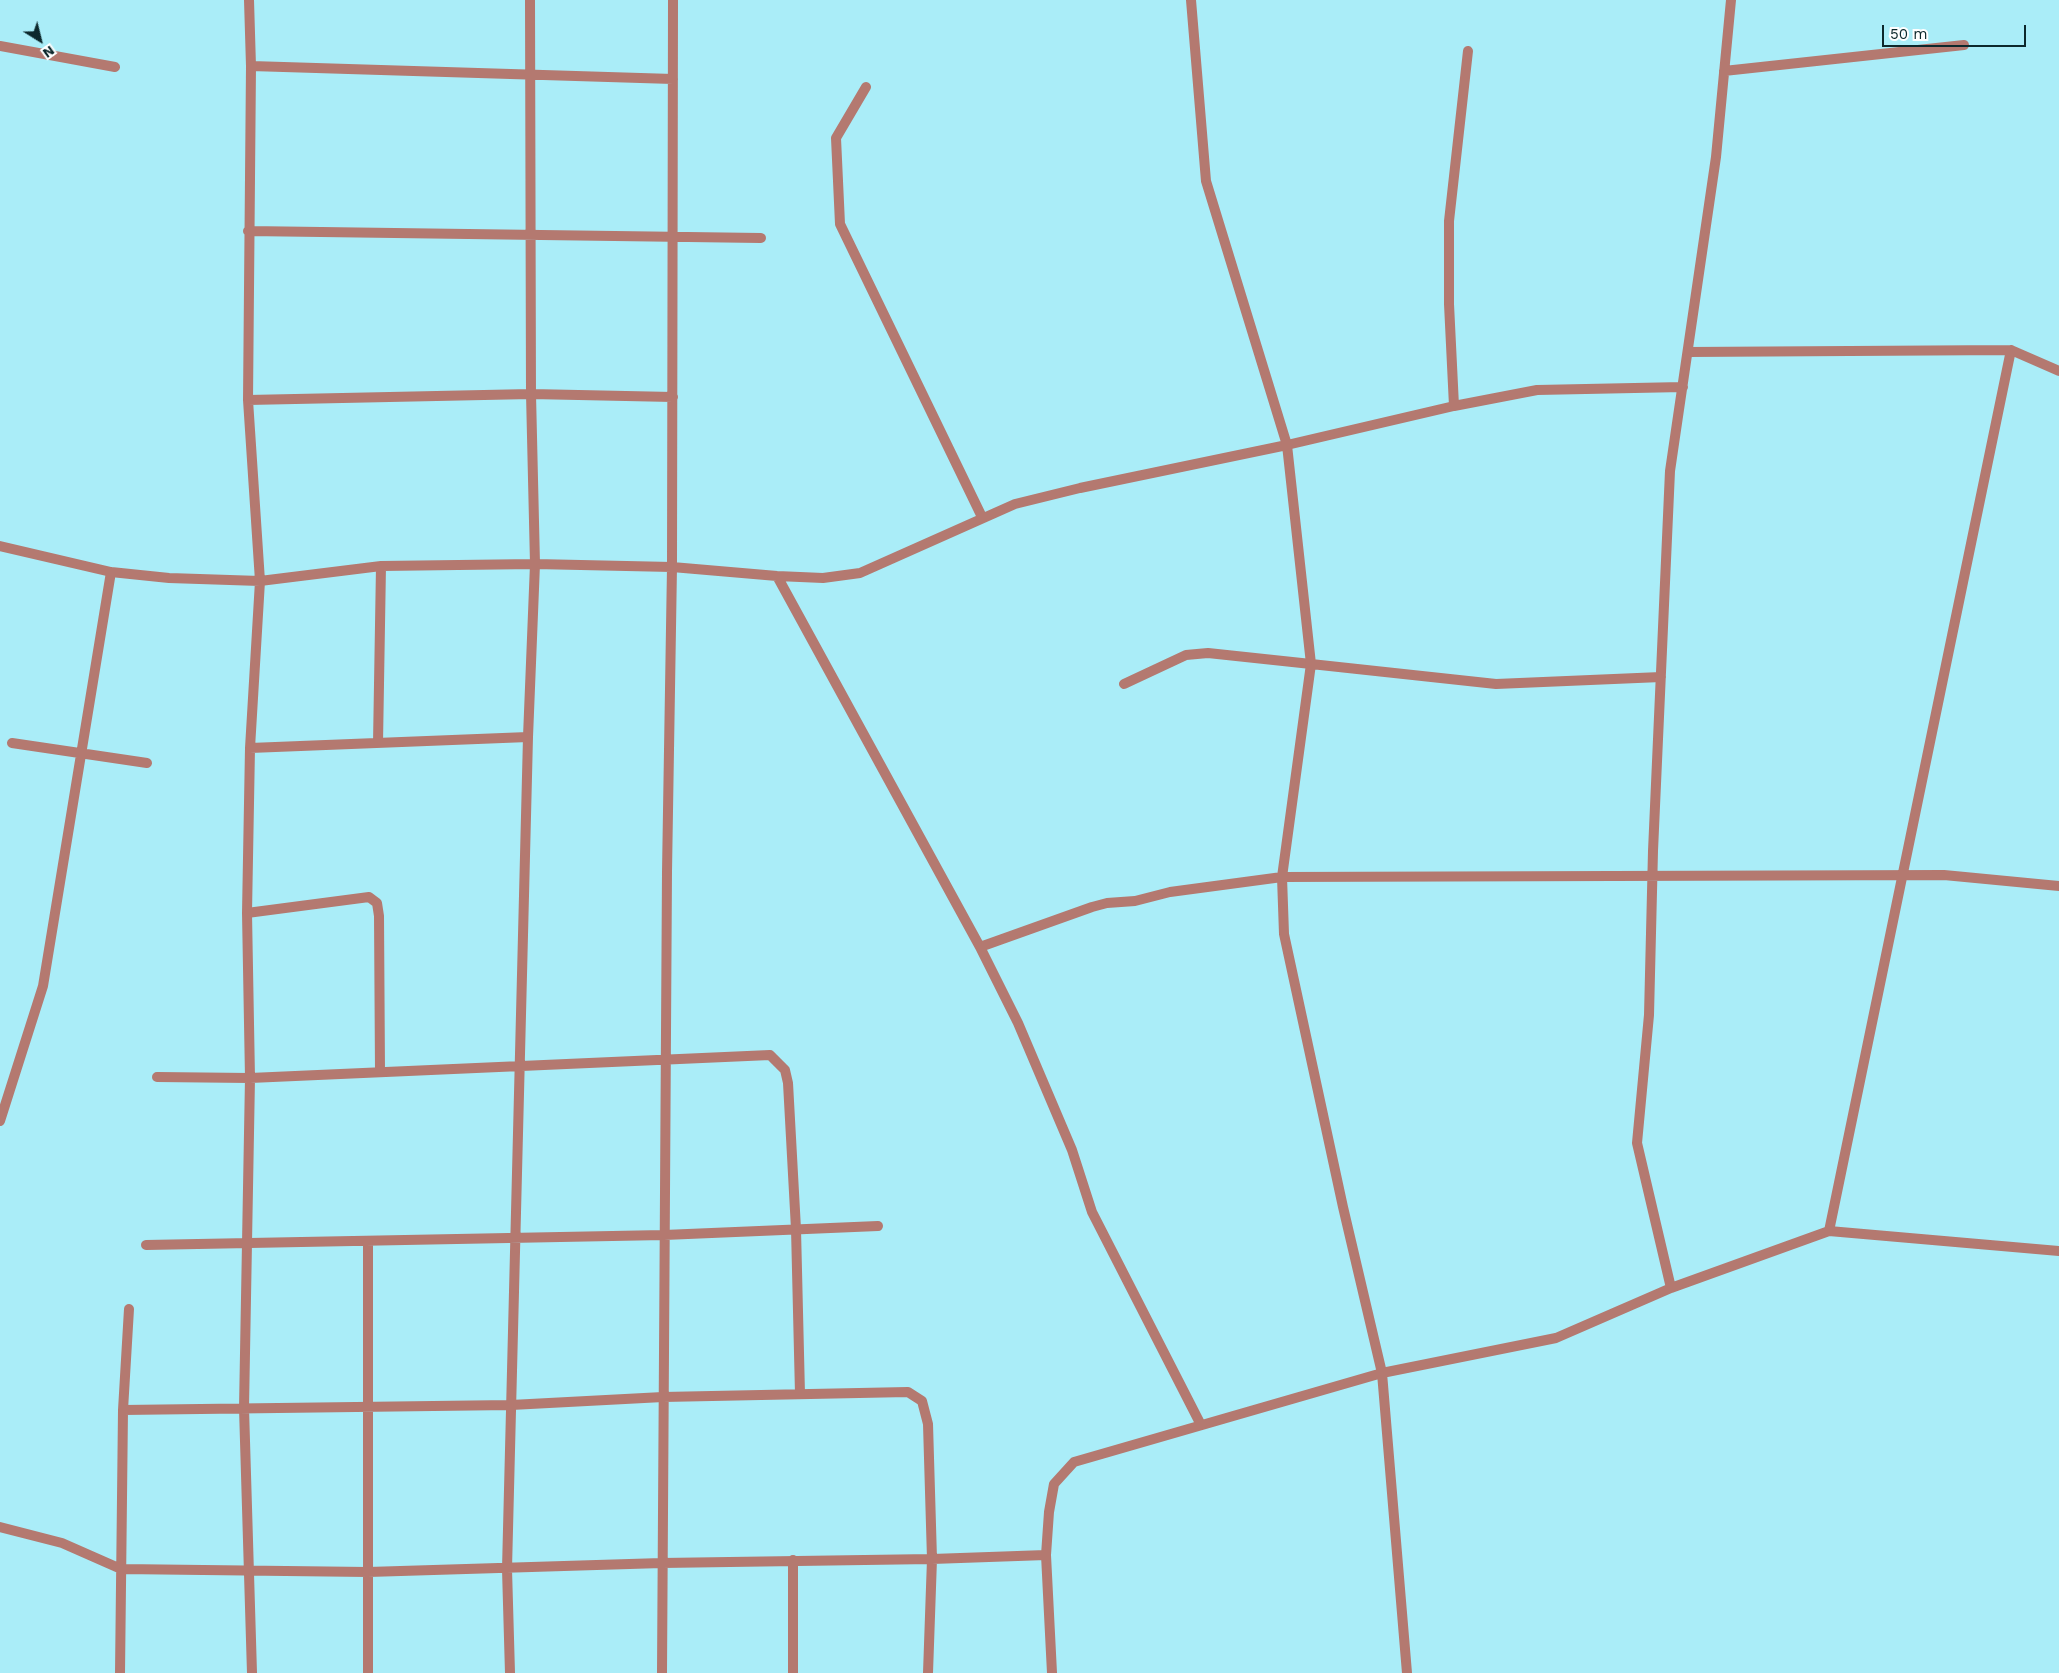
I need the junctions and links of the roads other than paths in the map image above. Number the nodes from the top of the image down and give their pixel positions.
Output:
1 (249, 0) edge
2 (530, 0) edge
3 (673, 0) edge
4 (1191, 0) edge
5 (1732, 0) edge
6 (1964, 45) dead end
7 (0, 46) edge
8 (1468, 51) dead end
9 (251, 66) junction
10 (115, 67) dead end
11 (1724, 71) junction
12 (530, 74) junction
13 (673, 79) junction
14 (866, 87) dead end
15 (248, 231) junction
16 (530, 235) junction
17 (673, 237) junction
18 (761, 238) dead end
19 (2011, 350) junction
20 (1688, 352) junction
21 (2059, 371) edge
22 (1682, 387) junction
23 (531, 394) junction
24 (673, 397) junction
25 (248, 400) junction
26 (1454, 406) junction
27 (1287, 445) junction
28 (982, 517) junction
29 (0, 546) edge
30 (535, 564) junction
31 (381, 566) junction
32 (672, 567) junction
33 (111, 572) junction
34 (777, 576) junction
35 (260, 581) junction
36 (1311, 664) junction
37 (1661, 677) junction
38 (1124, 684) dead end
39 (528, 737) junction
40 (12, 743) dead end
41 (378, 743) junction
42 (250, 748) junction
43 (81, 752) junction
44 (147, 763) dead end
45 (1653, 875) junction
46 (1902, 875) junction
47 (1282, 877) junction
48 (2059, 886) edge
49 (247, 913) junction
50 (980, 947) junction
51 (665, 1060) junction
52 (520, 1066) junction
53 (380, 1072) junction
54 (157, 1077) dead end
55 (250, 1078) junction
56 (0, 1121) edge
57 (878, 1226) dead end
58 (796, 1229) junction
59 (1829, 1231) junction
60 (664, 1235) junction
61 (516, 1238) junction
62 (368, 1241) junction
63 (248, 1243) junction
64 (146, 1245) dead end
65 (2059, 1251) edge
66 (1672, 1288) junction
67 (129, 1309) dead end
68 (1382, 1373) junction
69 (800, 1394) junction
70 (663, 1397) junction
71 (511, 1405) junction
72 (368, 1407) junction
73 (244, 1408) junction
74 (123, 1410) junction
75 (1201, 1425) junction
76 (0, 1526) edge
77 (1046, 1555) junction
78 (932, 1559) junction
79 (793, 1560) junction
80 (662, 1563) junction
81 (121, 1568) junction
82 (507, 1569) junction
83 (250, 1571) junction
84 (368, 1572) junction
85 (120, 1673) edge
86 (252, 1673) edge
87 (368, 1673) edge
88 (510, 1673) edge
89 (662, 1673) edge
90 (794, 1673) edge
91 (928, 1673) edge
92 (1052, 1673) edge
93 (1406, 1673) edge

1 - 9 street
2 - 12 street
3 - 13 street
4 - 27 street
5 - 11 street
6 - 11 street
7 - 10 street
8 - 26 street
9 - 12 street
9 - 15 street
11 - 20 street
12 - 13 street
12 - 16 street
13 - 17 street
14 - 28 street
15 - 16 street
15 - 25 street
16 - 17 street
16 - 23 street
17 - 18 street
17 - 24 street
19 - 20 street
19 - 21 street
19 - 46 street
20 - 22 street
22 - 26 street
22 - 37 street
23 - 24 street
23 - 25 street
23 - 30 street
24 - 32 street
25 - 35 street
26 - 27 street
27 - 28 street
27 - 36 street
28 - 34 street
29 - 33 street
30 - 31 street
30 - 32 street
30 - 39 street
31 - 35 street
31 - 41 street
32 - 34 street
32 - 51 street
33 - 35 street
33 - 43 street
34 - 50 street
35 - 42 street
36 - 37 street
36 - 38 street
36 - 47 street
37 - 45 street
39 - 41 street
39 - 52 street
40 - 43 street
41 - 42 street
42 - 49 street
43 - 44 street
43 - 56 street
45 - 46 street
45 - 47 street
45 - 66 street
46 - 48 street
46 - 59 street
47 - 50 street
47 - 68 street
49 - 53 street
49 - 55 street
50 - 75 street
51 - 52 street
51 - 58 street
51 - 60 street
52 - 53 street
52 - 61 street
53 - 55 street
54 - 55 street
55 - 63 street
57 - 58 street
58 - 60 street
58 - 69 street
59 - 65 street
59 - 66 street
60 - 61 street
60 - 70 street
61 - 62 street
61 - 71 street
62 - 63 street
62 - 72 street
63 - 64 street
63 - 73 street
66 - 68 street
67 - 74 street
68 - 75 street
68 - 93 street
69 - 70 street
69 - 78 street
70 - 71 street
70 - 80 street
71 - 72 street
71 - 82 street
72 - 73 street
72 - 84 street
73 - 74 street
73 - 83 street
74 - 81 street
75 - 77 street
76 - 81 street
77 - 78 street
77 - 92 street
78 - 79 street
78 - 91 street
79 - 80 street
79 - 90 street
80 - 82 street
80 - 89 street
81 - 83 street
81 - 85 street
82 - 84 street
82 - 88 street
83 - 84 street
83 - 86 street
84 - 87 street

